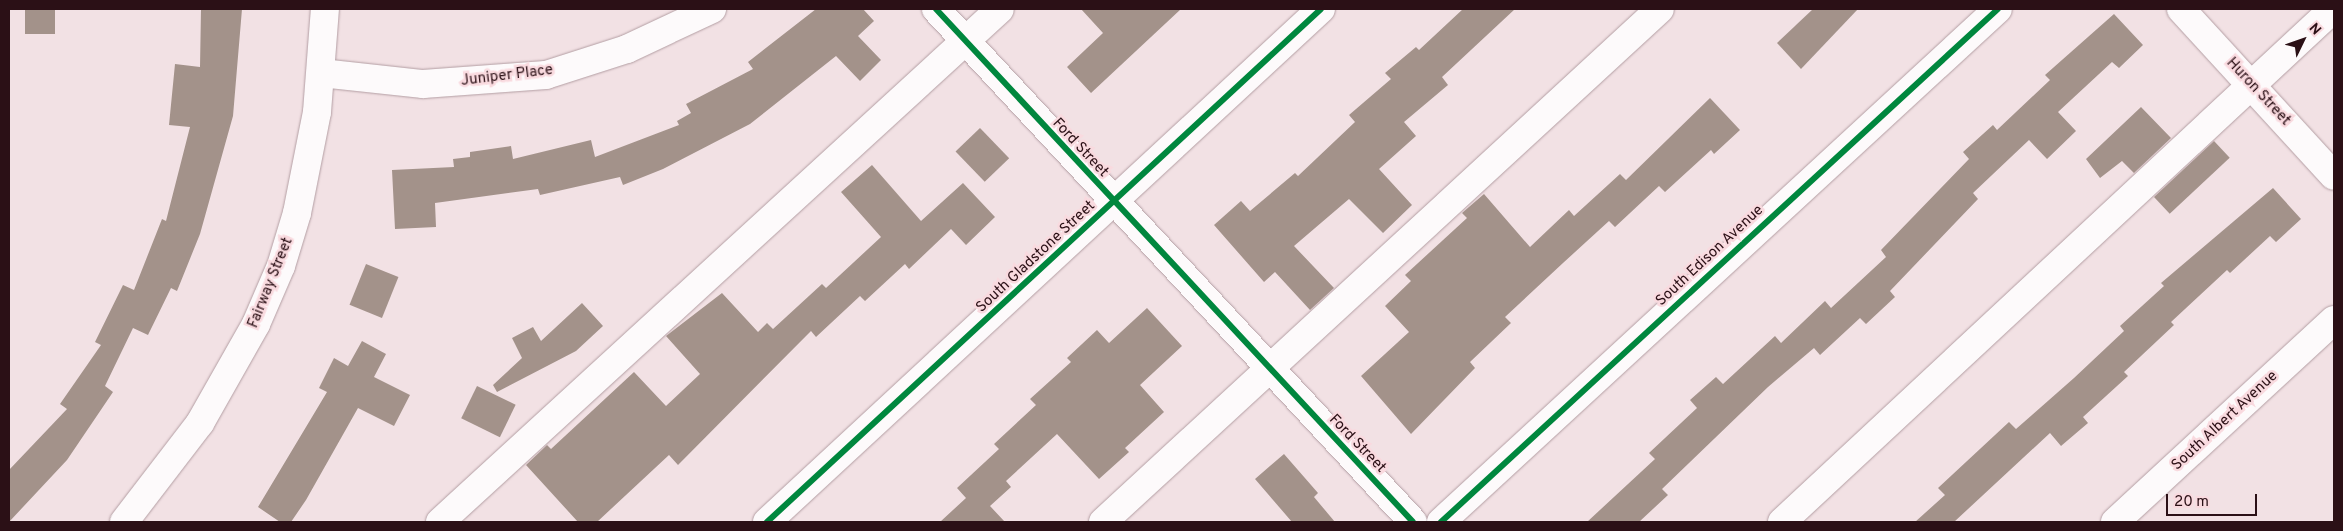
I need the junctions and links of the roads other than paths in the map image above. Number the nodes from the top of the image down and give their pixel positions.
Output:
1 (325, 9) edge
2 (712, 9) edge
3 (936, 9) edge
4 (1000, 9) edge
5 (1321, 9) edge
6 (1660, 9) edge
7 (1998, 9) edge
8 (2181, 9) edge
9 (2333, 9) edge
10 (966, 42) junction
11 (321, 73) junction
12 (2252, 86) junction
13 (2334, 176) edge
14 (1113, 202) junction
15 (2334, 320) edge
16 (1269, 370) junction
17 (124, 522) edge
18 (440, 522) edge
19 (767, 522) edge
20 (1103, 522) edge
21 (1413, 522) edge
22 (1441, 522) edge
23 (1782, 522) edge
24 (2115, 522) edge

1 - 11 street, Fairway Street
2 - 11 street, Juniper Place
3 - 10 street, Ford Street
4 - 10 street
5 - 14 street, South Gladstone Street
6 - 16 street
7 - 22 street, South Edison Avenue
8 - 12 street, Huron Street
9 - 12 street
10 - 14 street, Ford Street
10 - 18 street
11 - 17 street, Fairway Street
12 - 13 street, Huron Street
12 - 23 street
14 - 16 street, Ford Street
14 - 19 street, South Gladstone Street
15 - 24 street, South Albert Avenue
16 - 20 street
16 - 21 street, Ford Street

